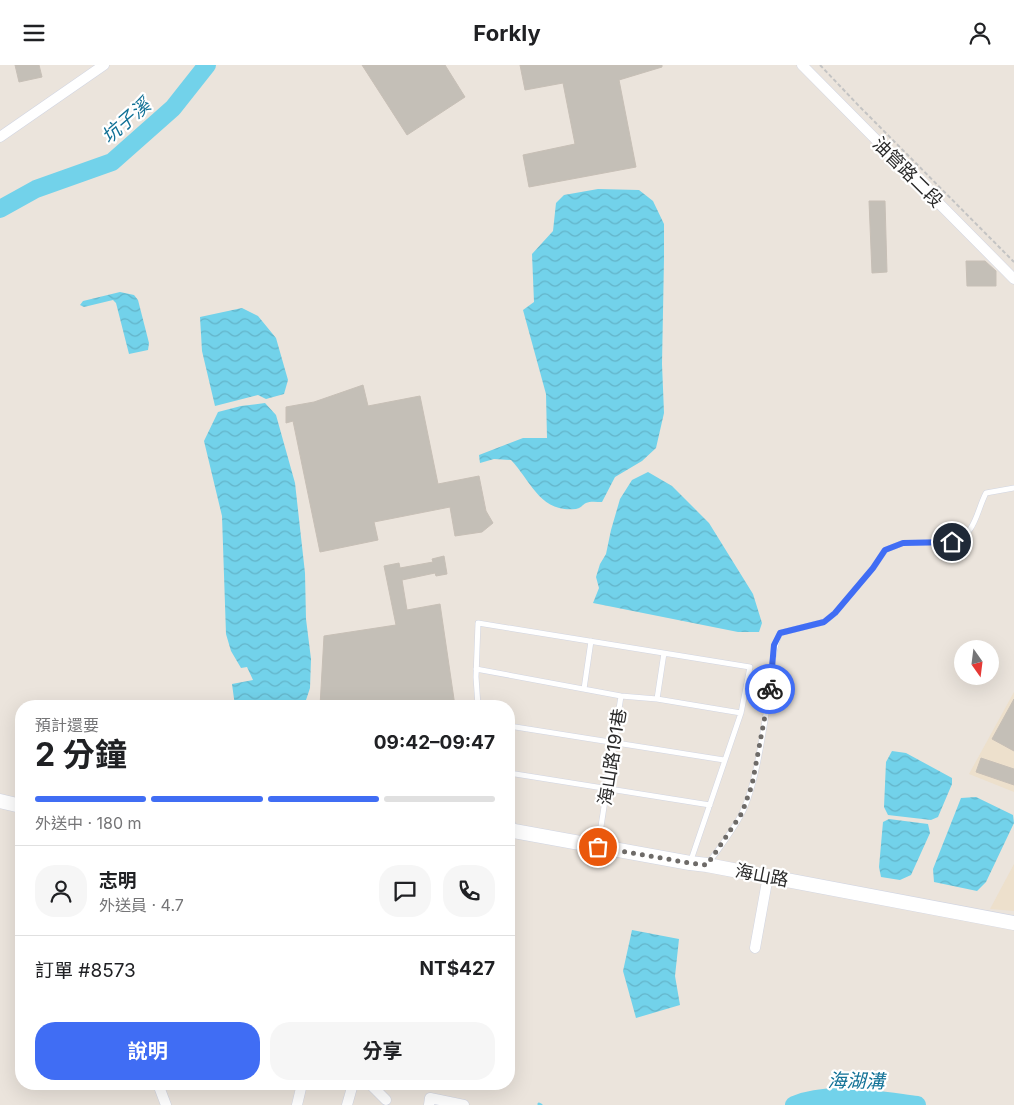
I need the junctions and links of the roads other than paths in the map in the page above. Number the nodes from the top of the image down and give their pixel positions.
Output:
1 (104, 65) edge
2 (802, 65) edge
3 (0, 137) edge
4 (1014, 279) edge
5 (1014, 488) edge
6 (591, 641) junction
7 (664, 653) junction
8 (476, 669) junction
9 (584, 689) junction
10 (621, 696) junction
11 (657, 699) junction
12 (478, 700) edge
13 (741, 713) junction
14 (515, 727) edge
15 (614, 742) junction
16 (724, 760) junction
17 (515, 774) edge
18 (608, 789) junction
19 (0, 801) edge
20 (15, 804) edge
21 (710, 805) junction
22 (515, 832) edge
23 (598, 847) junction
24 (690, 863) junction
25 (707, 865) junction
26 (768, 876) junction
27 (1014, 923) edge
28 (755, 948) dead end
29 (160, 1090) edge
30 (301, 1090) edge
31 (352, 1090) edge
32 (376, 1090) edge
33 (386, 1100) dead end
34 (430, 1102) edge
35 (166, 1105) edge
36 (297, 1105) edge
37 (347, 1105) edge
38 (464, 1105) edge

1 - 3 street
2 - 4 street, 油管路二段
5 - 25 lane
6 - 7 lane
6 - 8 lane
6 - 9 lane
7 - 11 lane
7 - 13 lane
8 - 9 lane
8 - 12 lane
9 - 10 lane
10 - 11 lane
10 - 15 lane, 海山路191巷
11 - 13 lane
13 - 16 lane
14 - 15 lane
15 - 16 lane
15 - 18 lane, 海山路191巷
16 - 21 lane
17 - 18 lane
18 - 21 lane
18 - 23 lane, 海山路191巷
19 - 20 main road
21 - 24 lane
22 - 23 main road, 海山路
23 - 24 main road, 海山路
24 - 25 main road, 海山路
25 - 26 main road, 海山路
26 - 27 main road, 海山路
26 - 28 street
29 - 35 street
30 - 36 street
31 - 37 street
32 - 33 street
34 - 38 street

